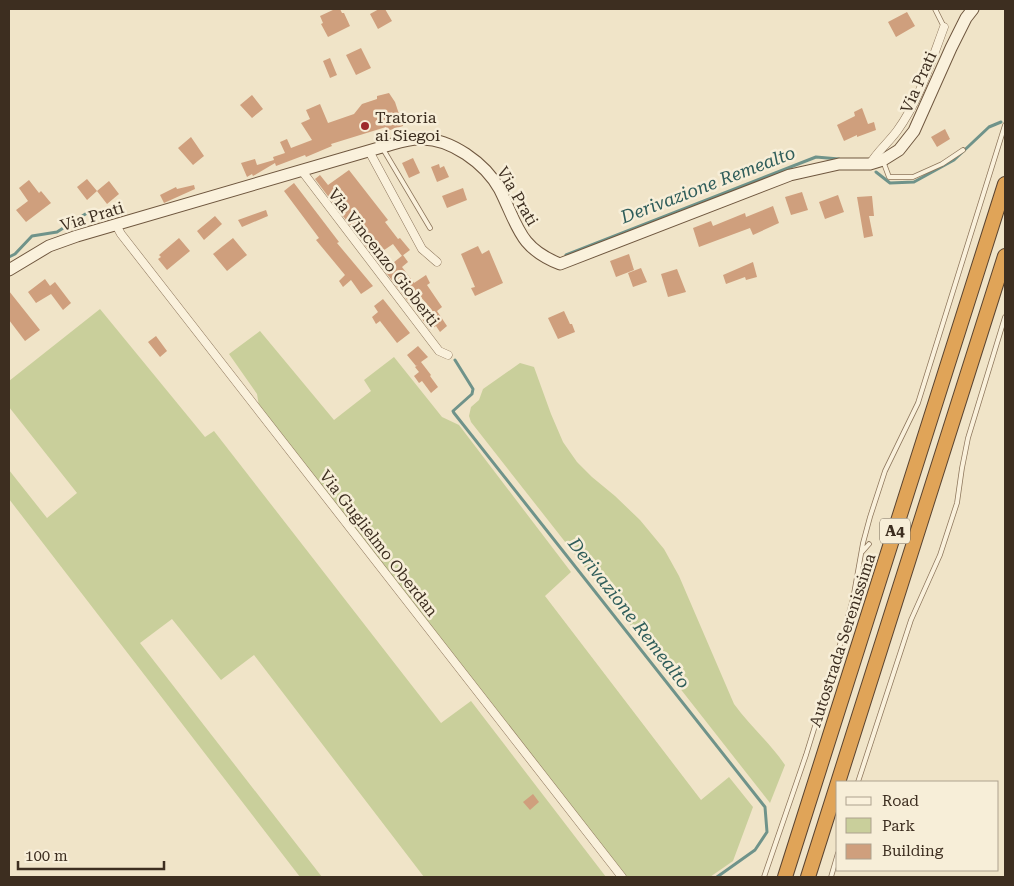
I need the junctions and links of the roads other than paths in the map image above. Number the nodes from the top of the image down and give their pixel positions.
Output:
1 (935, 9) edge
2 (972, 9) edge
3 (944, 27) joint
4 (1005, 125) edge
5 (382, 147) junction
6 (963, 150) dead end
7 (369, 151) junction
8 (883, 160) junction
9 (870, 164) junction
10 (302, 171) junction
11 (1005, 184) edge
12 (116, 225) junction
13 (430, 228) dead end
14 (1005, 256) edge
15 (437, 262) dead end
16 (9, 270) edge
17 (1005, 317) edge
18 (448, 355) dead end
19 (869, 544) dead end
20 (861, 554) junction
21 (838, 781) edge
22 (858, 781) edge
23 (836, 789) edge
24 (836, 860) edge
25 (622, 877) edge
26 (764, 877) edge
27 (785, 877) edge
28 (808, 877) edge
29 (831, 877) edge

1 - 3 lane
2 - 8 street, Via Prati
3 - 9 street
4 - 20 lane
5 - 7 street, Via Prati
5 - 9 street, Via Prati
5 - 13 lane
6 - 8 lane
7 - 10 street, Via Prati
7 - 15 street
8 - 9 street, Via Prati
10 - 12 street, Via Prati
10 - 18 street, Via Vincenzo Gioberti
11 - 27 highway, Autostrada Serenissima / A4
12 - 16 street, Via Prati
12 - 25 street, Via Guglielmo Oberdan
14 - 21 highway, A4
17 - 22 lane
19 - 20 lane
20 - 26 lane
23 - 28 highway, A4
24 - 29 lane

